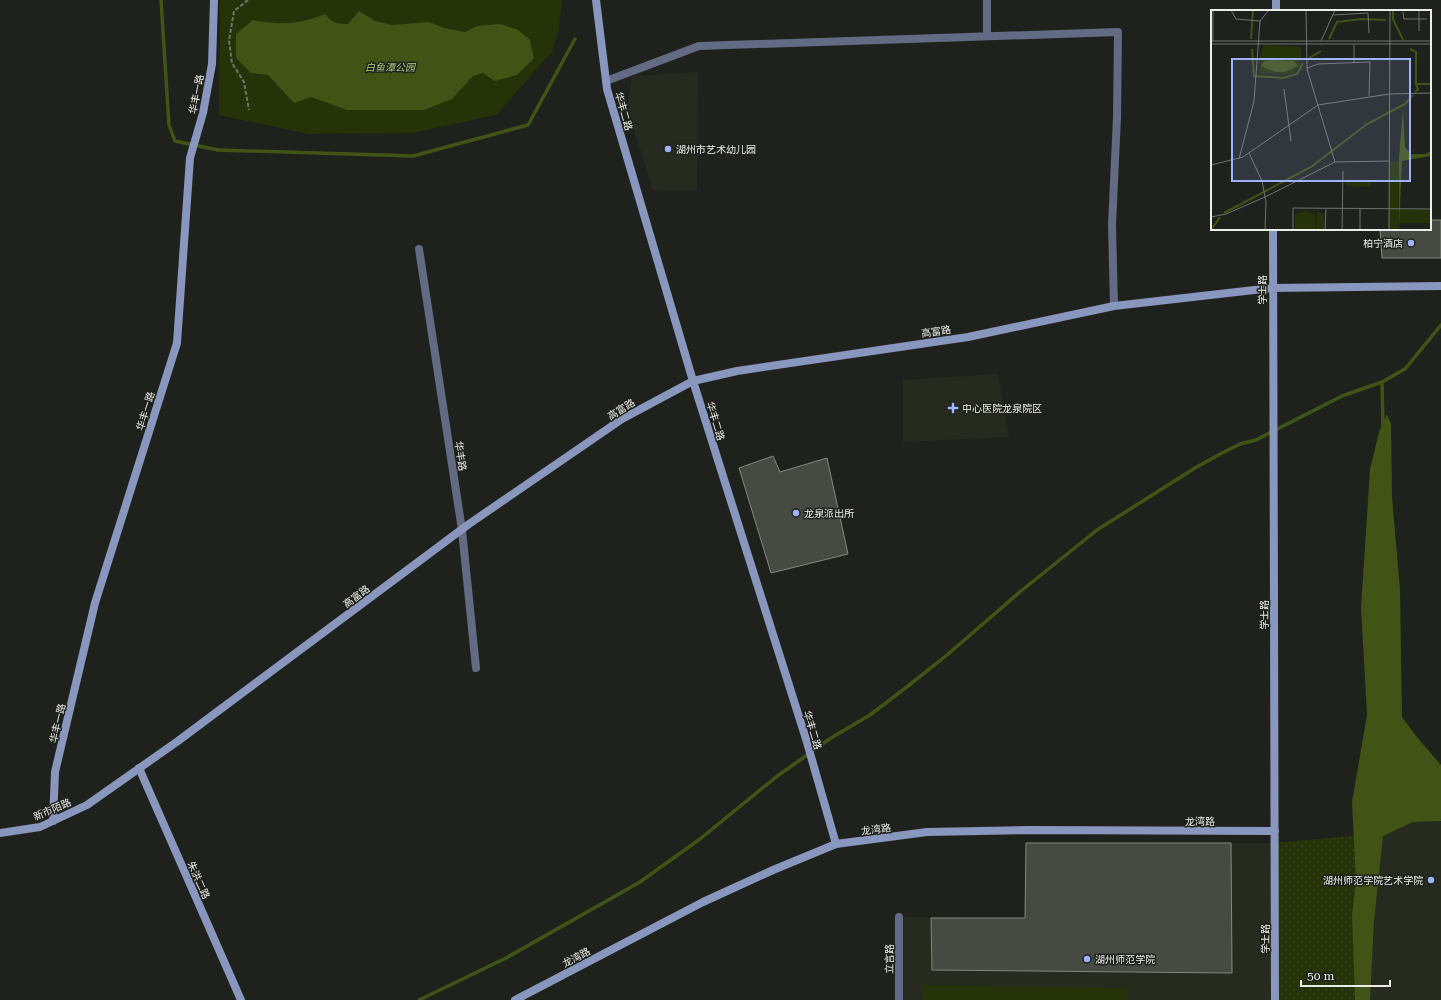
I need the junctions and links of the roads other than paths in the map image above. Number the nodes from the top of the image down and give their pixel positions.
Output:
1 (214, 0) edge
2 (596, 0) edge
3 (987, 0) edge
4 (987, 36) junction
5 (606, 81) junction
6 (1273, 230) edge
7 (419, 249) dead end
8 (1441, 286) edge
9 (1272, 288) junction
10 (1114, 306) junction
11 (693, 381) junction
12 (462, 530) junction
13 (476, 668) dead end
14 (139, 768) junction
15 (87, 804) joint
16 (53, 821) junction
17 (1275, 831) junction
18 (0, 833) edge
19 (836, 844) junction
20 (899, 917) dead end
21 (241, 1000) edge
22 (514, 1000) edge
23 (899, 1000) edge
24 (1275, 1000) edge

1 - 16 street, 华丰一路
2 - 5 street, 华丰二路
3 - 4 street
4 - 5 street
4 - 10 street
5 - 11 street, 华丰二路
6 - 9 street, 学士路
7 - 12 street, 华丰路
8 - 9 street, 高富路
9 - 10 street, 高富路
9 - 17 street, 学士路
10 - 11 street, 高富路
11 - 12 street, 高富路
11 - 19 street, 华丰二路
12 - 13 street, 华丰路
12 - 14 street, 高富路
14 - 15 street, 高富路
14 - 21 street, 朱洪二路
15 - 16 street, 新市陌路
16 - 18 street, 新市陌路
17 - 19 street, 龙湾路
17 - 24 street, 学士路
19 - 22 street, 龙湾路
20 - 23 street, 立言路

